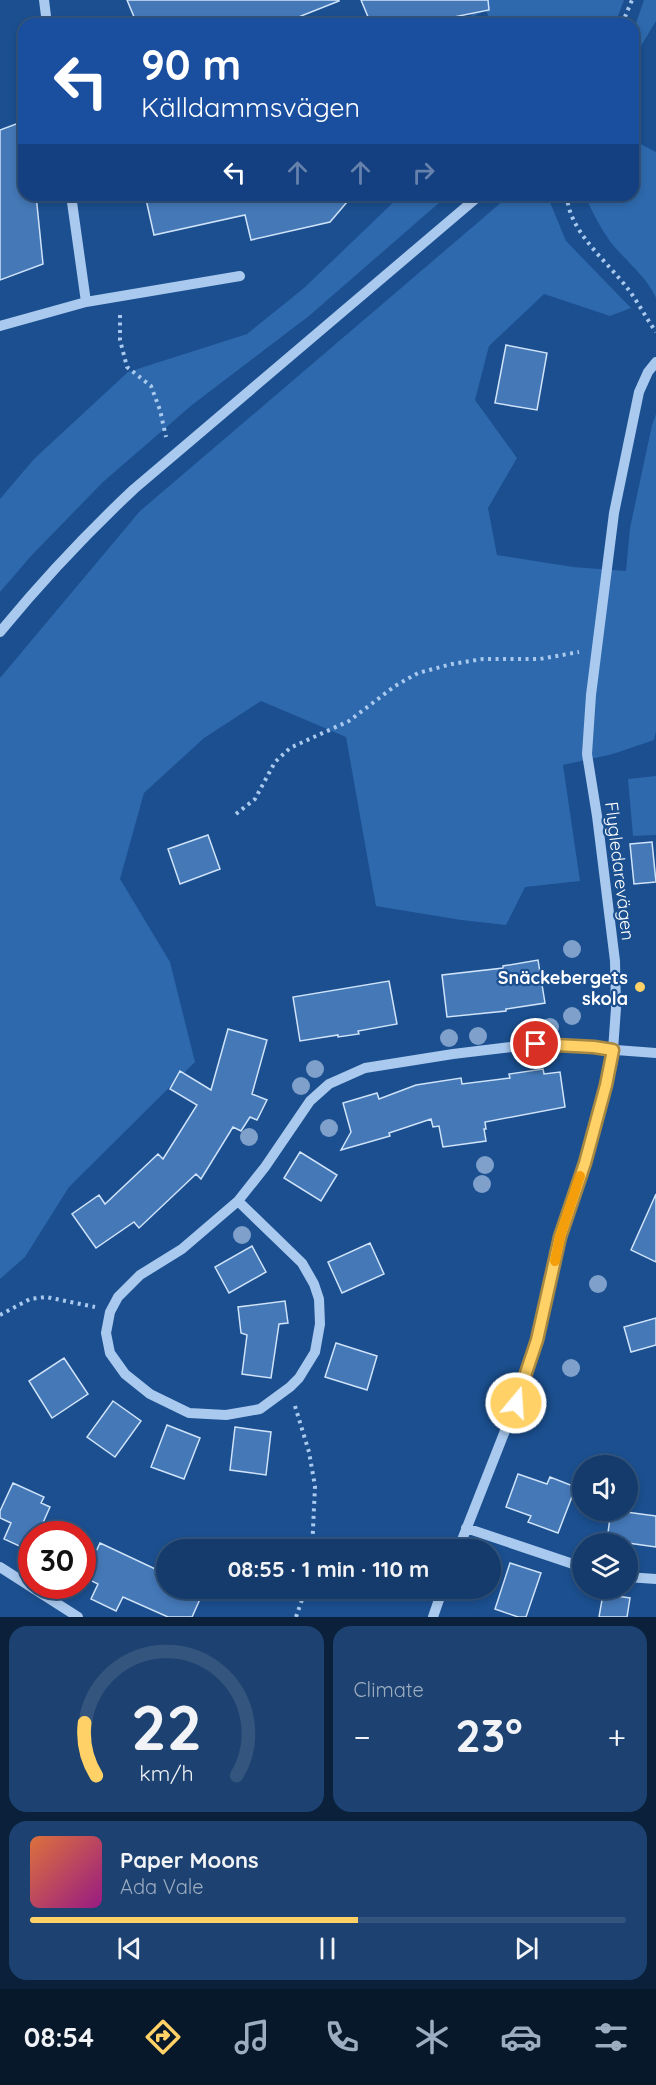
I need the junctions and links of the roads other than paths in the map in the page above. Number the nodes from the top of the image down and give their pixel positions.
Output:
1 (44, 0) edge
2 (46, 18) edge
3 (72, 201) edge
4 (473, 201) edge
5 (240, 276) dead end
6 (86, 302) junction
7 (0, 326) edge
8 (656, 362) edge
9 (0, 632) edge
10 (613, 1050) junction
11 (656, 1053) edge
12 (238, 1201) junction
13 (466, 1528) junction
14 (462, 1539) edge
15 (572, 1564) edge
16 (0, 1567) edge
17 (638, 1578) edge
18 (656, 1579) edge
19 (439, 1599) edge
20 (78, 1617) edge
21 (433, 1617) edge

1 - 2 street
3 - 6 street
4 - 9 street
5 - 6 street
6 - 7 street
8 - 10 street, Flygledarevägen
10 - 11 street
10 - 12 street
10 - 13 street, Flygledarevägen
12 - 12 street
13 - 14 street, Flygledarevägen
13 - 15 street
16 - 20 street
17 - 18 street
19 - 21 street

